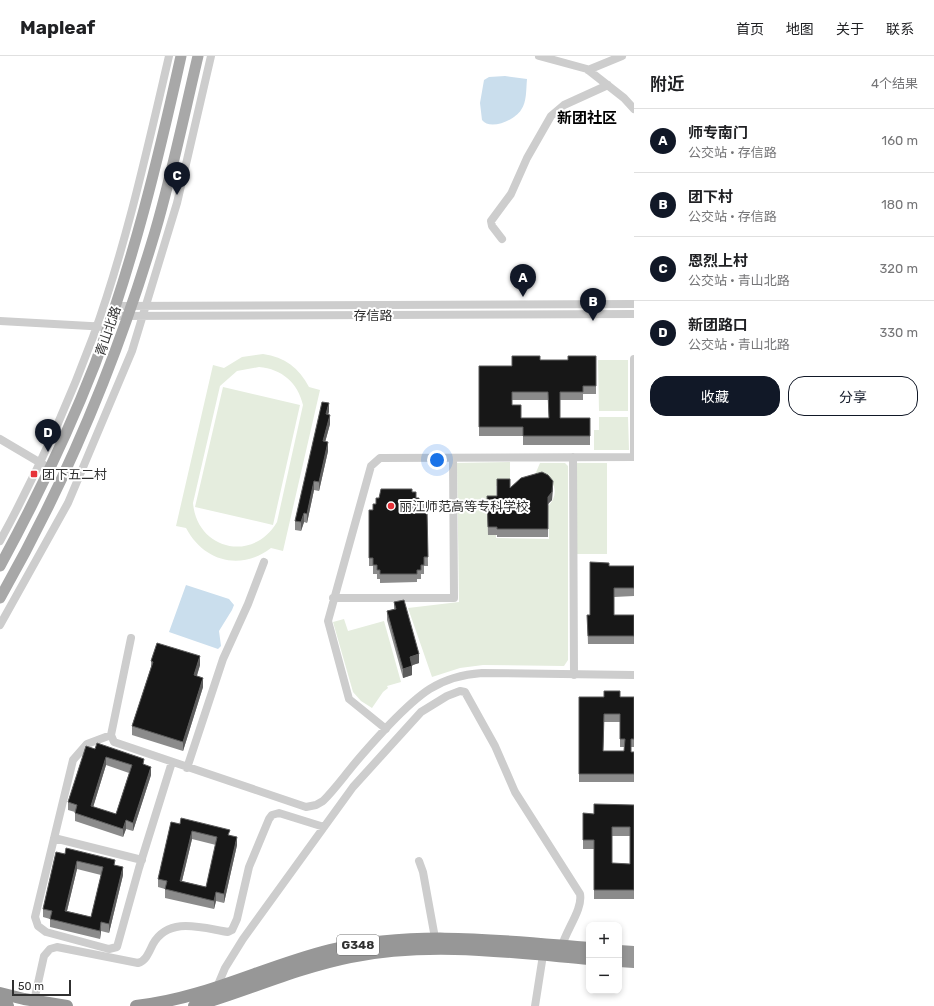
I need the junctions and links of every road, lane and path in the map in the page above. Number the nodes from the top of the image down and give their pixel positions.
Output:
1 (169, 56) edge
2 (181, 56) edge
3 (198, 56) edge
4 (211, 56) edge
5 (539, 56) edge
6 (622, 56) edge
7 (588, 70) junction
8 (608, 85) junction
9 (634, 108) edge
10 (502, 239) dead end
11 (634, 304) edge
12 (147, 306) junction
13 (113, 311) junction
14 (130, 311) junction
15 (634, 314) edge
16 (143, 316) junction
17 (0, 321) edge
18 (96, 327) junction
19 (108, 327) junction
20 (634, 359) edge
21 (0, 439) edge
22 (573, 457) junction
23 (454, 458) junction
24 (45, 466) junction
25 (0, 541) edge
26 (264, 562) dead end
27 (0, 566) edge
28 (0, 598) edge
29 (333, 598) junction
30 (0, 625) edge
31 (131, 638) dead end
32 (574, 675) junction
33 (634, 675) edge
34 (386, 729) junction
35 (111, 735) junction
36 (172, 762) junction
37 (187, 768) junction
38 (324, 827) junction
39 (54, 838) junction
40 (142, 860) junction
41 (420, 861) dead end
42 (435, 938) junction
43 (562, 946) junction
44 (586, 948) edge
45 (622, 951) edge
46 (634, 952) edge
47 (543, 955) junction
48 (586, 958) edge
49 (622, 961) edge
50 (634, 962) edge
51 (217, 988) junction
52 (0, 993) edge
53 (34, 1001) junction
54 (0, 1004) edge
55 (8, 1006) edge
56 (67, 1006) edge
57 (136, 1006) edge
58 (194, 1006) edge
59 (535, 1006) edge

1 - 18 street
2 - 13 main road, 青山北路
3 - 14 main road, 青山北路
4 - 12 street
5 - 7 street
6 - 7 street
7 - 8 street
8 - 9 street
8 - 10 street
11 - 12 street, 存信路
12 - 14 street, 存信路
12 - 16 street
13 - 14 street, 存信路
13 - 19 main road, 青山北路
14 - 16 street, 存信路
14 - 28 main road, 青山北路
15 - 16 street, 存信路
16 - 30 street
17 - 18 street
18 - 19 street
18 - 24 street
19 - 24 main road, 青山北路
20 - 22 street
21 - 24 street
22 - 23 street
22 - 32 street
23 - 29 street
23 - 29 street
24 - 25 street
24 - 27 main road, 青山北路
26 - 37 street
29 - 34 street
31 - 35 street
32 - 33 street
32 - 34 street
34 - 37 street
35 - 36 street
35 - 39 street
36 - 37 street
36 - 40 street
38 - 43 street
38 - 51 street
38 - 53 street
39 - 40 street
39 - 40 street
41 - 42 street
42 - 43 highway, G348
42 - 51 highway, G348
43 - 44 highway, G348
45 - 46 highway
47 - 48 highway, G348
47 - 58 highway, G348
47 - 59 street
49 - 50 highway
51 - 57 highway, G348
52 - 53 highway
53 - 56 highway
54 - 55 highway

